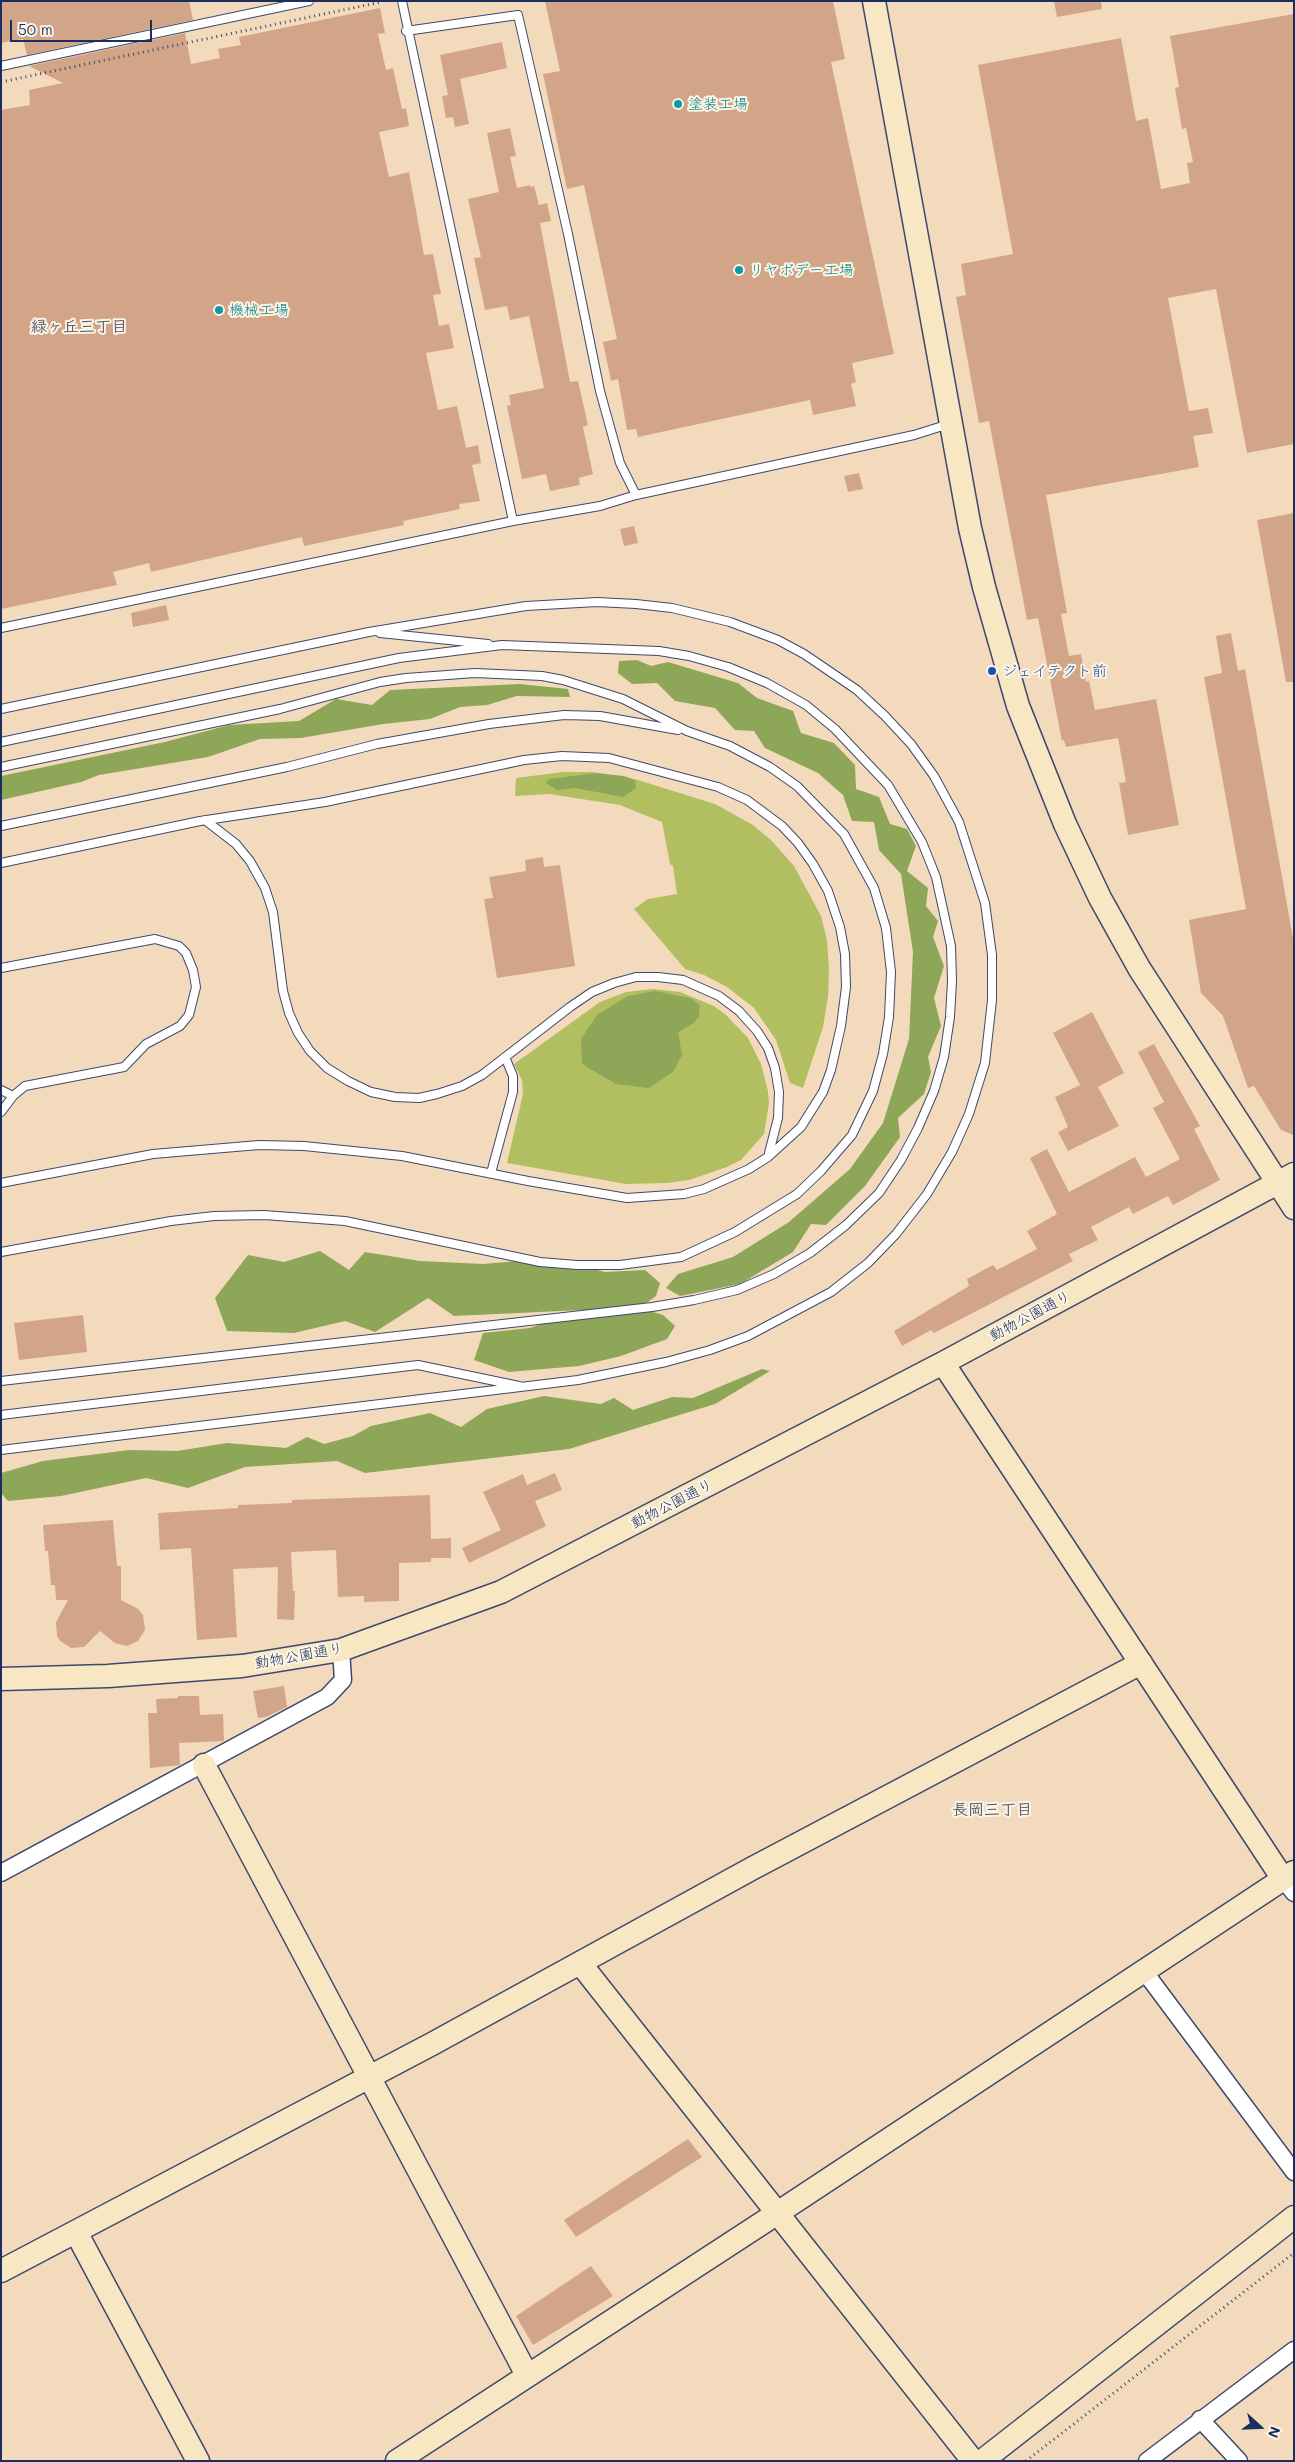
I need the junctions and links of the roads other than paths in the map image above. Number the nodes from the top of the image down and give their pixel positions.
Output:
1 (309, 1) edge
2 (402, 1) edge
3 (874, 1) edge
4 (406, 31) junction
5 (1, 66) edge
6 (950, 423) junction
7 (636, 495) junction
8 (513, 521) junction
9 (1, 628) edge
10 (369, 632) junction
11 (502, 645) junction
12 (1, 709) edge
13 (687, 731) junction
14 (1, 742) edge
15 (1, 767) edge
16 (205, 820) junction
17 (1, 826) edge
18 (1, 863) edge
19 (1, 968) edge
20 (505, 1057) junction
21 (1, 1090) edge
22 (12, 1096) junction
23 (1, 1112) edge
24 (768, 1157) junction
25 (491, 1174) junction
26 (1285, 1179) edge
27 (1, 1183) edge
28 (1294, 1208) edge
29 (1, 1252) edge
30 (943, 1363) junction
31 (1, 1381) edge
32 (526, 1388) junction
33 (1, 1415) edge
34 (1, 1450) edge
35 (340, 1650) junction
36 (1141, 1663) junction
37 (1, 1679) edge
38 (204, 1765) junction
39 (1, 1873) edge
40 (1290, 1882) edge
41 (580, 1963) junction
42 (1144, 1971) junction
43 (368, 2077) junction
44 (1294, 2172) edge
45 (776, 2214) junction
46 (1294, 2217) edge
47 (76, 2232) junction
48 (1, 2271) edge
49 (1294, 2350) edge
50 (527, 2375) junction
51 (1200, 2418) junction
52 (198, 2461) edge
53 (397, 2461) edge
54 (973, 2461) edge
55 (982, 2461) edge
56 (1147, 2461) edge
57 (1239, 2461) edge

1 - 5 lane
2 - 4 lane
3 - 6 street
4 - 7 lane
4 - 8 lane
6 - 7 lane
6 - 26 street
7 - 8 lane
8 - 9 lane
10 - 11 lane
10 - 12 lane
10 - 32 lane
11 - 14 lane
11 - 31 lane
13 - 15 lane
13 - 17 lane
13 - 29 lane
16 - 18 lane
16 - 20 lane
16 - 24 lane
19 - 22 lane
20 - 24 lane
20 - 25 lane
21 - 22 lane
22 - 23 lane
24 - 25 lane
25 - 27 lane
26 - 28 street
26 - 30 street, 動物公園通り
30 - 35 street, 動物公園通り
30 - 36 street
32 - 33 lane
32 - 34 lane
35 - 37 street, 動物公園通り
35 - 38 street
36 - 40 street
36 - 41 street
38 - 39 street
38 - 43 street
40 - 42 street
41 - 43 street
41 - 45 street
42 - 44 street
42 - 45 street
43 - 47 street
43 - 50 street
45 - 50 street
45 - 54 street
46 - 55 street
47 - 48 street
47 - 52 street
49 - 51 street
50 - 53 street
51 - 56 street
51 - 57 street

